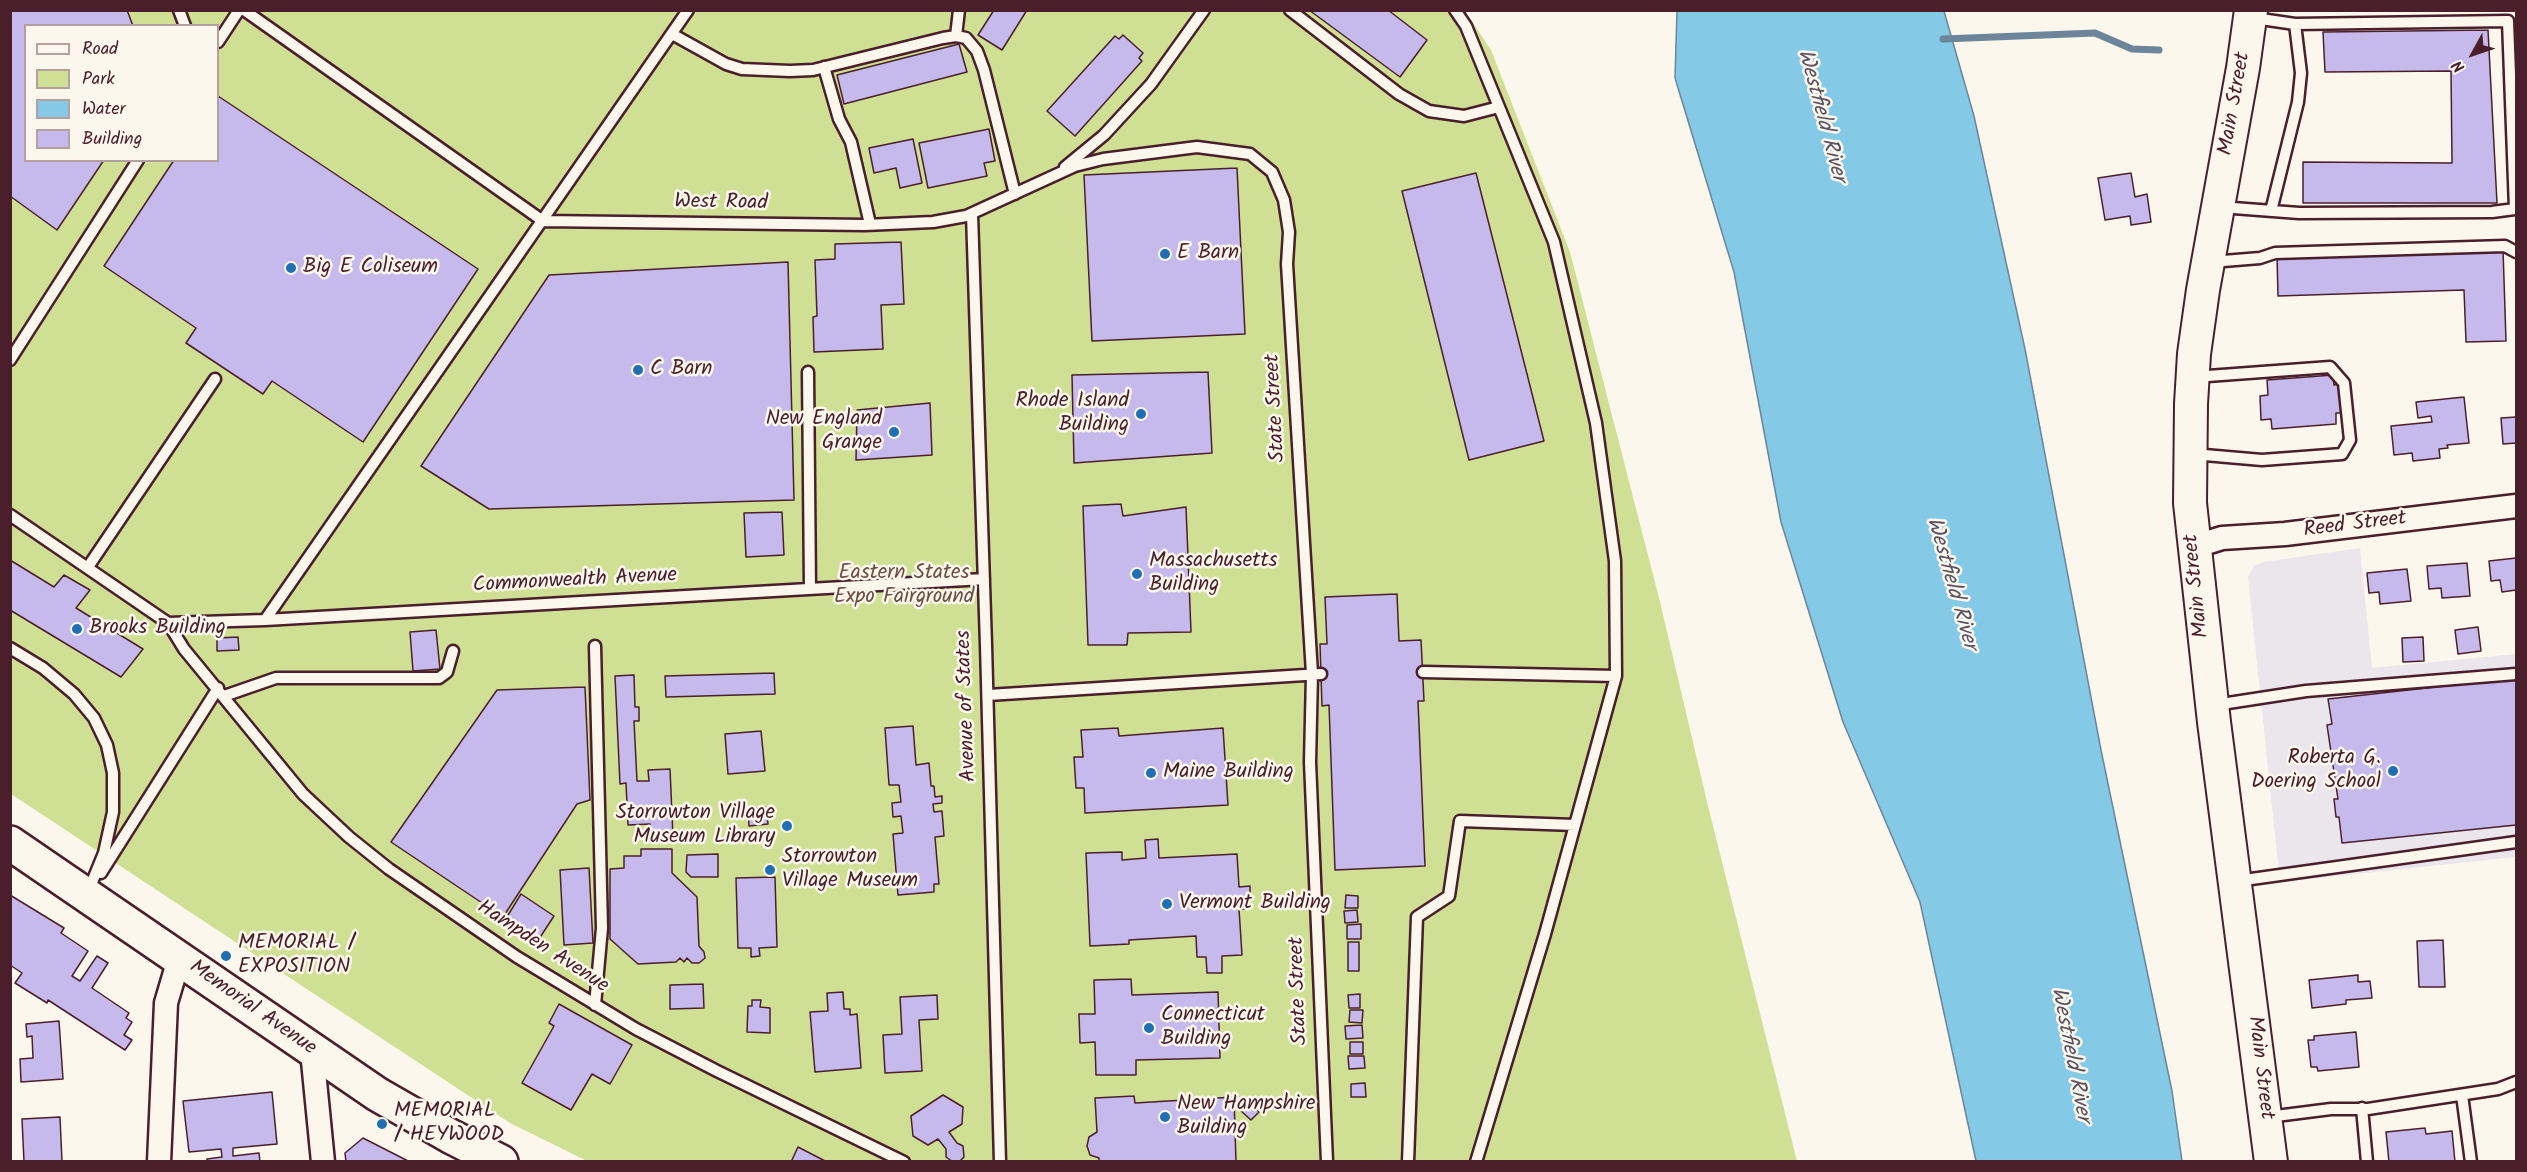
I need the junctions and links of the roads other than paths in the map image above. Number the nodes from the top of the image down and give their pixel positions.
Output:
1 (242, 10) edge
2 (688, 10) edge
3 (959, 10) edge
4 (1204, 10) edge
5 (1290, 10) edge
6 (1455, 10) edge
7 (2251, 14) edge
8 (2295, 24) junction
9 (672, 34) junction
10 (956, 36) junction
11 (219, 41) edge
12 (825, 67) junction
13 (1499, 107) junction
14 (1250, 154) joint
15 (137, 162) edge
16 (1058, 173) junction
17 (1015, 194) junction
18 (2218, 206) junction
19 (2271, 211) junction
20 (972, 214) junction
21 (543, 221) junction
22 (870, 225) junction
23 (2517, 252) edge
24 (2208, 262) junction
25 (10, 360) edge
26 (808, 372) dead end
27 (2193, 377) junction
28 (215, 379) dead end
29 (2190, 453) junction
30 (2517, 506) edge
31 (10, 515) edge
32 (2193, 547) junction
33 (88, 567) junction
34 (984, 579) junction
35 (810, 589) junction
36 (265, 620) junction
37 (168, 623) junction
38 (595, 646) dead end
39 (10, 648) edge
40 (453, 651) dead end
41 (1423, 672) dead end
42 (1316, 674) junction
43 (2517, 674) edge
44 (1616, 676) junction
45 (221, 692) junction
46 (988, 695) junction
47 (2212, 705) junction
48 (1575, 825) junction
49 (2517, 842) edge
50 (10, 843) edge
51 (2235, 882) junction
52 (87, 896) junction
53 (179, 959) junction
54 (595, 1005) junction
55 (312, 1051) junction
56 (2517, 1082) edge
57 (2462, 1095) junction
58 (2362, 1108) junction
59 (2265, 1117) junction
60 (159, 1161) edge
61 (323, 1161) edge
62 (501, 1161) edge
63 (904, 1161) edge
64 (1000, 1161) edge
65 (1327, 1161) edge
66 (1408, 1161) edge
67 (1476, 1161) edge
68 (2271, 1161) edge
69 (2367, 1161) edge
70 (2471, 1161) edge

1 - 11 lane
1 - 21 lane
2 - 9 lane
3 - 10 lane
4 - 16 lane
5 - 13 lane
6 - 13 lane
7 - 8 lane
7 - 18 main road, Main Street
8 - 19 lane
8 - 19 lane
9 - 12 lane
9 - 21 lane
10 - 12 lane
10 - 17 lane
12 - 22 lane
13 - 44 lane
14 - 16 lane, West Road
14 - 42 lane, State Street
15 - 25 lane
16 - 17 lane, West Road
17 - 20 lane, West Road
18 - 19 lane
18 - 24 main road, Main Street
20 - 22 lane, West Road
20 - 34 lane, Avenue of States
21 - 22 lane, West Road
21 - 36 lane
23 - 24 lane
24 - 27 main road, Main Street
26 - 35 lane
27 - 29 main road, Main Street
27 - 29 lane
28 - 33 lane
29 - 32 main road, Main Street
30 - 32 street, Reed Street
31 - 33 lane
32 - 47 main road, Main Street
33 - 37 lane
34 - 35 lane, Commonwealth Avenue
34 - 46 lane, Avenue of States
35 - 36 lane, Commonwealth Avenue
36 - 37 lane, Commonwealth Avenue
37 - 45 lane, Hampden Avenue
38 - 54 lane
39 - 52 lane
40 - 45 lane
41 - 44 lane
42 - 46 lane
42 - 65 lane, State Street
43 - 47 lane
44 - 48 lane
45 - 52 lane
45 - 54 lane, Hampden Avenue
46 - 64 lane, Avenue of States
47 - 51 main road, Main Street
48 - 66 lane
48 - 67 lane
49 - 51 lane
50 - 52 main road, Memorial Avenue
51 - 59 main road, Main Street
52 - 53 main road, Memorial Avenue
53 - 55 main road, Memorial Avenue
53 - 60 street
54 - 63 lane, Hampden Avenue
55 - 61 street
55 - 62 main road, Memorial Avenue
56 - 57 lane
57 - 58 lane
57 - 70 lane
58 - 59 lane
58 - 69 lane
59 - 68 main road, Main Street

